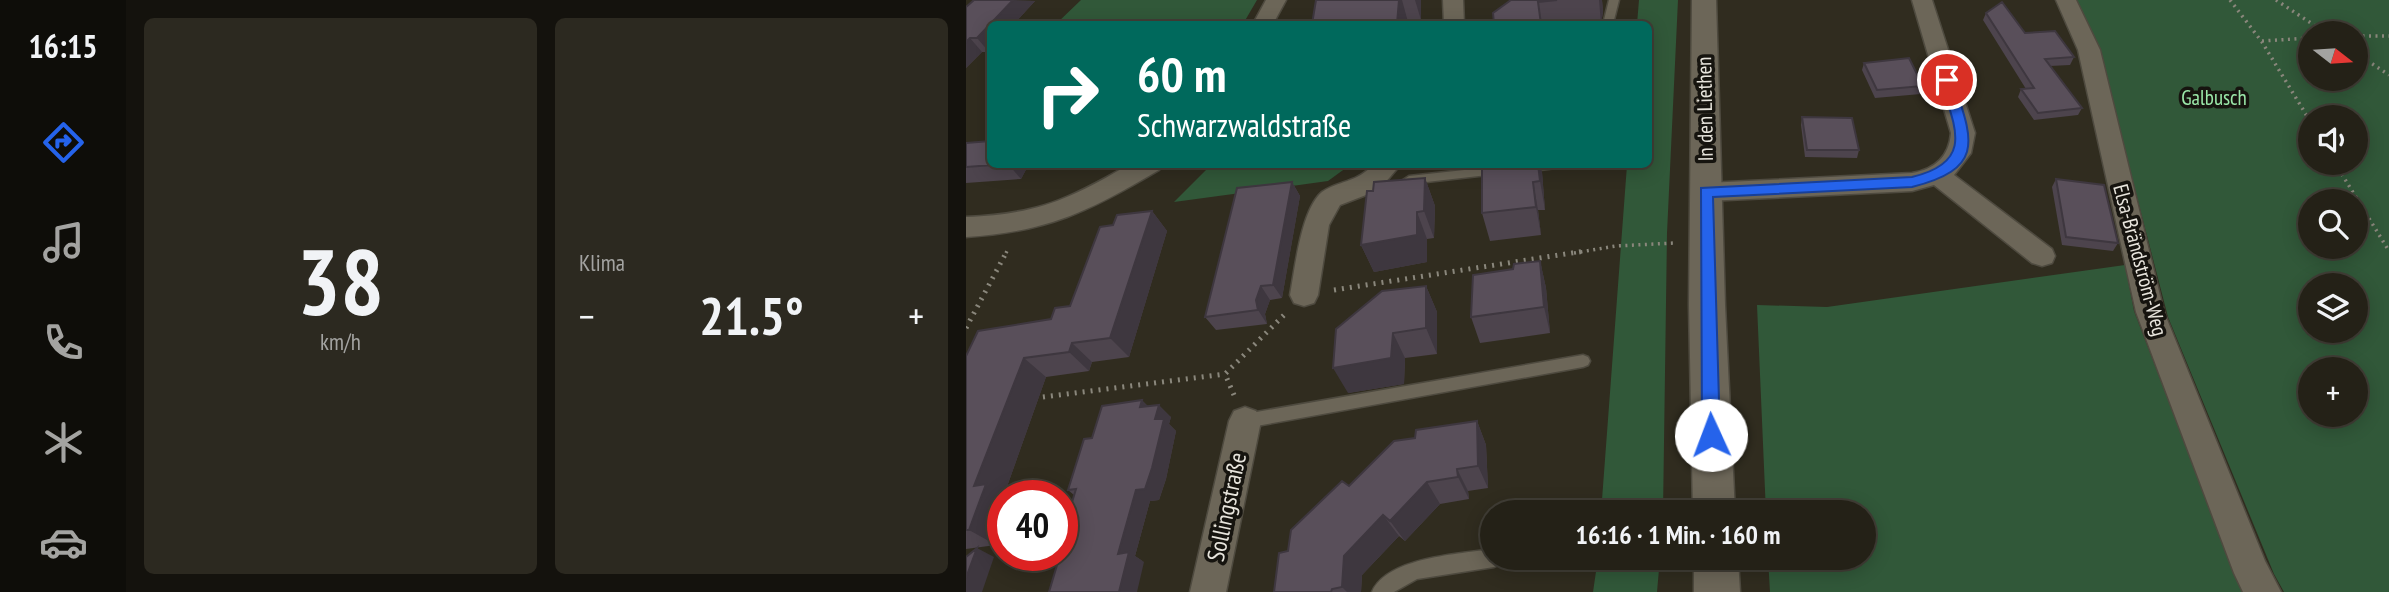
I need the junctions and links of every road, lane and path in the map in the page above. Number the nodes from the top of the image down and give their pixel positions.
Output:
1 (1276, 0) edge
2 (1453, 0) edge
3 (1614, 0) edge
4 (1704, 0) edge
5 (1922, 0) edge
6 (2066, 0) edge
7 (2230, 0) edge
8 (2276, 0) edge
9 (1266, 21) edge
10 (1454, 21) edge
11 (1609, 21) edge
12 (2308, 21) edge
13 (2368, 36) edge
14 (2389, 36) edge
15 (2298, 39) edge
16 (2262, 41) junction
17 (2368, 61) edge
18 (2389, 75) edge
19 (2300, 105) edge
20 (1143, 168) edge
21 (1385, 168) edge
22 (1519, 168) edge
23 (2342, 175) edge
24 (1938, 176) junction
25 (1370, 184) junction
26 (1706, 192) junction
27 (1022, 223) junction
28 (966, 227) edge
29 (1706, 243) junction
30 (2389, 251) edge
31 (2042, 256) dead end
32 (1304, 295) junction
33 (966, 328) edge
34 (1583, 361) dead end
35 (1225, 374) junction
36 (1030, 399) dead end
37 (1245, 422) junction
38 (1714, 500) edge
39 (1480, 561) edge
40 (1716, 570) edge
41 (1208, 592) edge
42 (1381, 592) edge
43 (1717, 592) edge
44 (2263, 592) edge

1 - 9 street
2 - 10 street
3 - 11 lane
4 - 26 street, In den Liethen
5 - 24 street
6 - 44 street, Elsa-Brändström-Weg
7 - 16 path
8 - 12 path
13 - 14 path
15 - 16 path
16 - 19 path
17 - 18 path
20 - 27 street
21 - 25 street
22 - 25 lane
23 - 30 path
24 - 26 street
24 - 31 street
25 - 32 street
26 - 29 street, In den Liethen
27 - 28 street
27 - 33 path
29 - 32 path
29 - 38 street, In den Liethen
32 - 35 path
34 - 37 lane
35 - 36 path
35 - 37 path
37 - 41 street, Sollingstraße
39 - 42 lane
40 - 43 street

